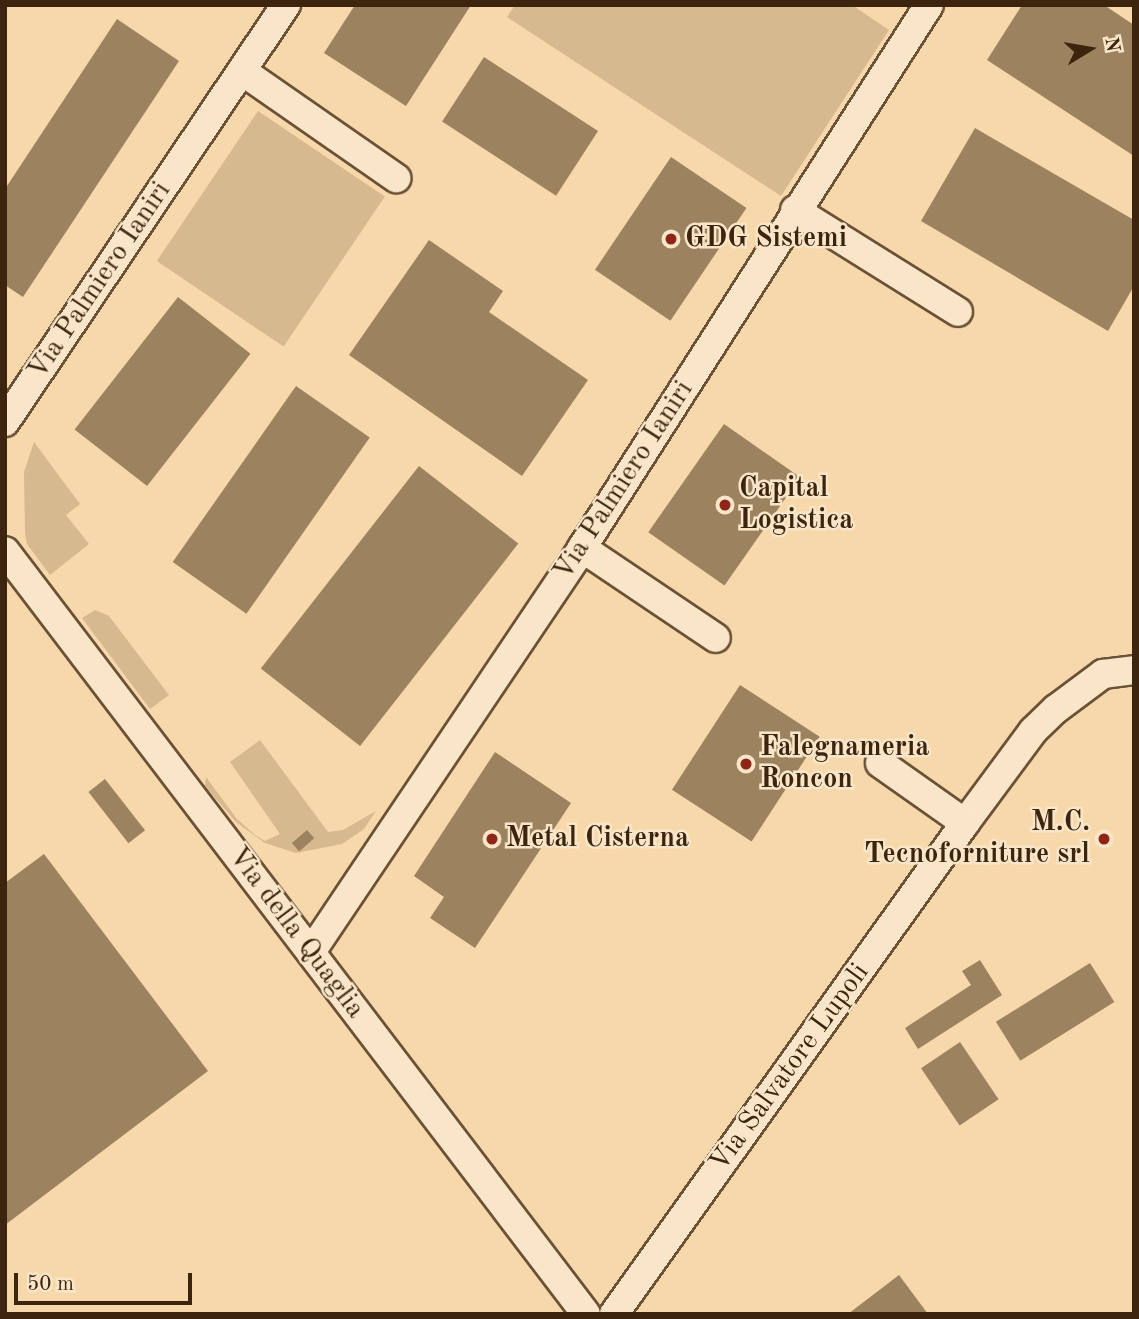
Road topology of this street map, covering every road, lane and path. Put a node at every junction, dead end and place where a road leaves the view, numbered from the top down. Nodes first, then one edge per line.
1 (286, 5) edge
2 (929, 5) edge
3 (242, 71) junction
4 (396, 178) dead end
5 (795, 210) junction
6 (958, 312) dead end
7 (5, 422) edge
8 (582, 548) junction
9 (5, 551) edge
10 (716, 638) dead end
11 (1134, 670) edge
12 (880, 763) dead end
13 (965, 823) junction
14 (311, 953) junction
15 (586, 1314) edge
16 (614, 1314) edge

1 - 3 street, Via Palmiero Ianiri
2 - 5 street, Via Palmiero Ianiri
3 - 4 street
3 - 7 street, Via Palmiero Ianiri
5 - 6 street
5 - 8 street, Via Palmiero Ianiri
8 - 10 street
8 - 14 street, Via Palmiero Ianiri
9 - 14 street, Via della Quaglia
11 - 13 street, Via Salvatore Lupoli
12 - 13 street
13 - 16 street, Via Salvatore Lupoli
14 - 15 street, Via della Quaglia

